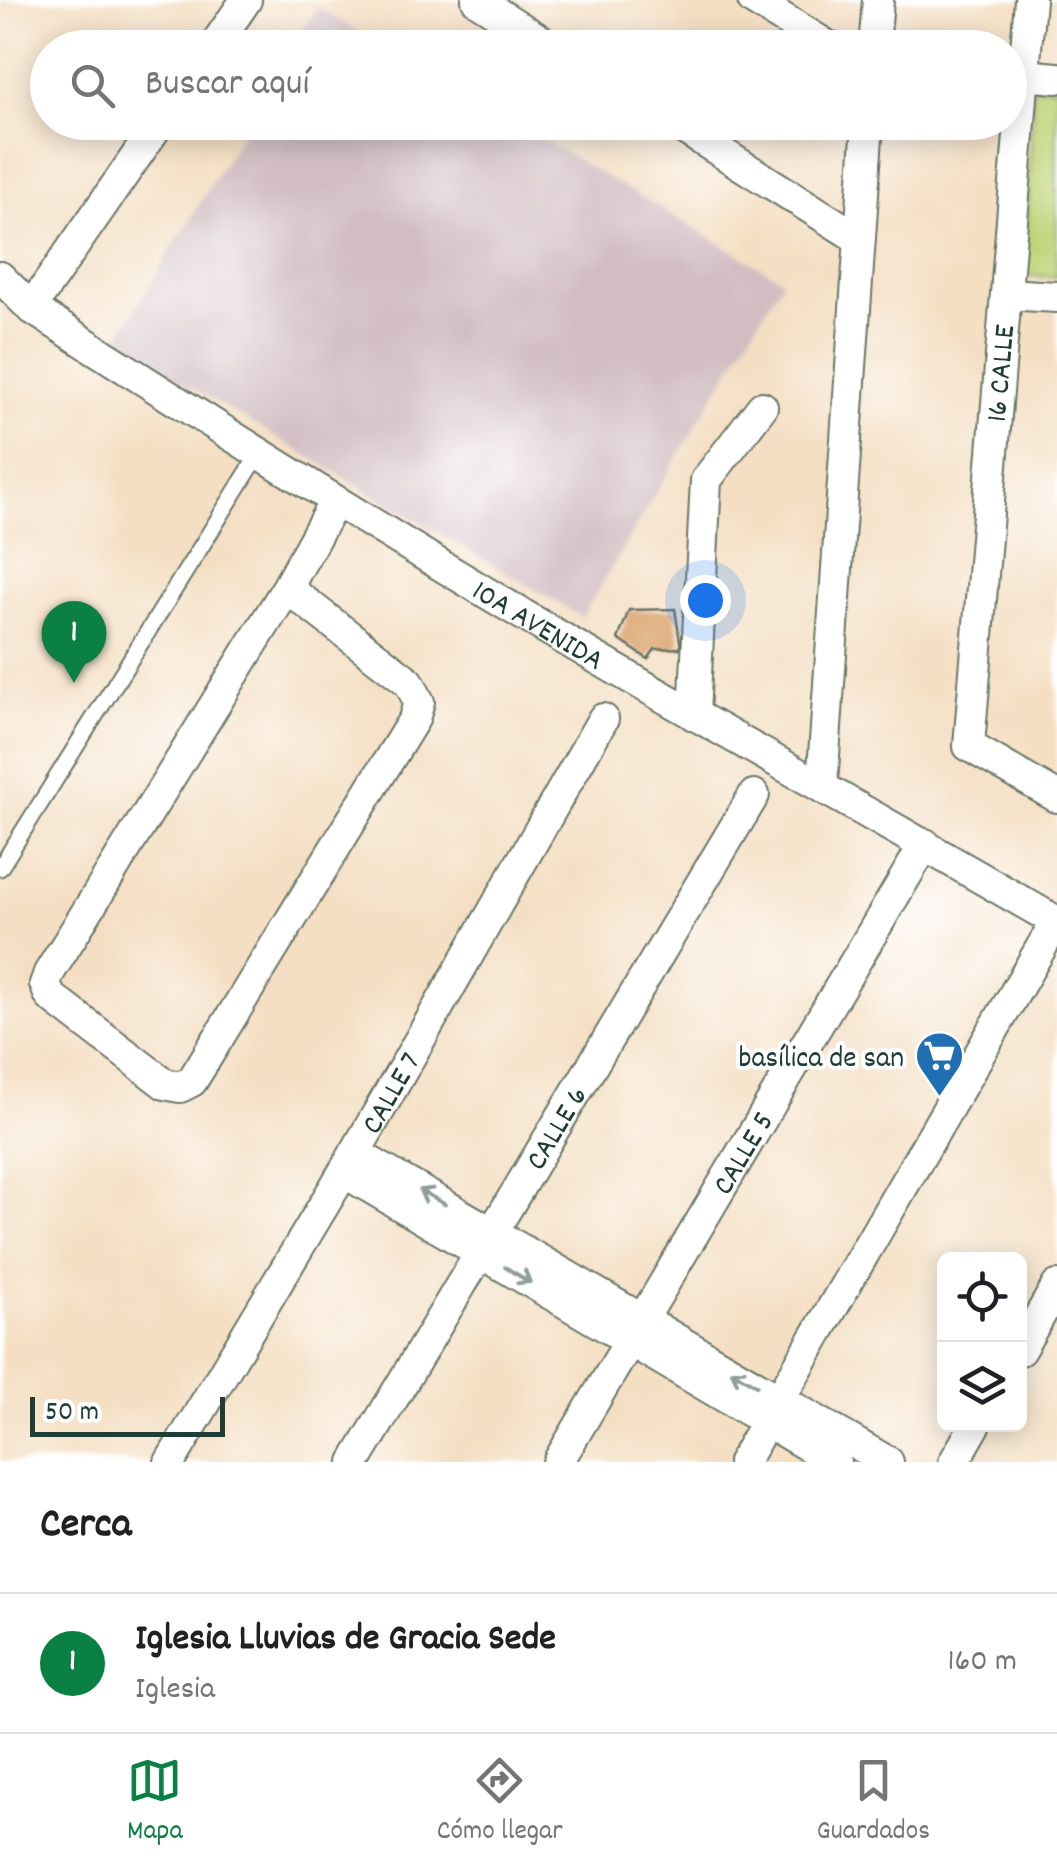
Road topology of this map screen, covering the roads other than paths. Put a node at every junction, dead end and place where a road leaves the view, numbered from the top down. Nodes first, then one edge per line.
1 (246, 0) edge
2 (477, 0) edge
3 (752, 0) edge
4 (878, 0) edge
5 (1030, 0) edge
6 (225, 30) edge
7 (524, 30) edge
8 (801, 30) edge
9 (876, 30) edge
10 (1027, 38) edge
11 (1027, 75) edge
12 (1057, 78) edge
13 (147, 140) edge
14 (702, 140) edge
15 (866, 140) edge
16 (1019, 140) edge
17 (858, 238) junction
18 (0, 277) edge
19 (1006, 294) junction
20 (1057, 298) edge
21 (30, 308) junction
22 (762, 407) dead end
23 (258, 454) junction
24 (336, 501) junction
25 (286, 588) junction
26 (694, 715) junction
27 (603, 719) dead end
28 (822, 785) junction
29 (754, 795) dead end
30 (1057, 797) edge
31 (925, 844) junction
32 (0, 868) edge
33 (1057, 922) edge
34 (1057, 958) edge
35 (350, 1163) junction
36 (486, 1242) junction
37 (1057, 1286) edge
38 (636, 1330) junction
39 (1025, 1342) edge
40 (781, 1415) junction
41 (971, 1432) edge
42 (170, 1462) edge
43 (355, 1462) edge
44 (558, 1462) edge
45 (742, 1462) edge
46 (765, 1462) edge
47 (835, 1462) edge
48 (888, 1462) edge
49 (954, 1462) edge

1 - 6 street
2 - 7 street
3 - 8 street
4 - 9 street
5 - 10 street, 16 CALLE
11 - 12 street
13 - 21 street
14 - 17 street
15 - 17 street
16 - 19 street, 16 CALLE
17 - 28 street
18 - 21 street, 10A AVENIDA
19 - 20 street
19 - 30 street, 16 CALLE
21 - 23 street, 10A AVENIDA
22 - 26 street
23 - 24 street, 10A AVENIDA
23 - 32 lane
24 - 25 street
24 - 26 street, 10A AVENIDA
25 - 25 street
26 - 28 street, 10A AVENIDA
27 - 35 street, CALLE 7
28 - 31 street, 10A AVENIDA
29 - 36 street, CALLE 6
31 - 33 street, 10A AVENIDA
31 - 38 street, CALLE 5
33 - 40 street
34 - 40 street
35 - 36 street
35 - 42 street, CALLE 7
36 - 38 street
36 - 43 street, CALLE 6
37 - 39 street
38 - 40 street
38 - 44 street, CALLE 5
40 - 45 street
40 - 46 street
40 - 47 street
40 - 48 street
41 - 49 street

